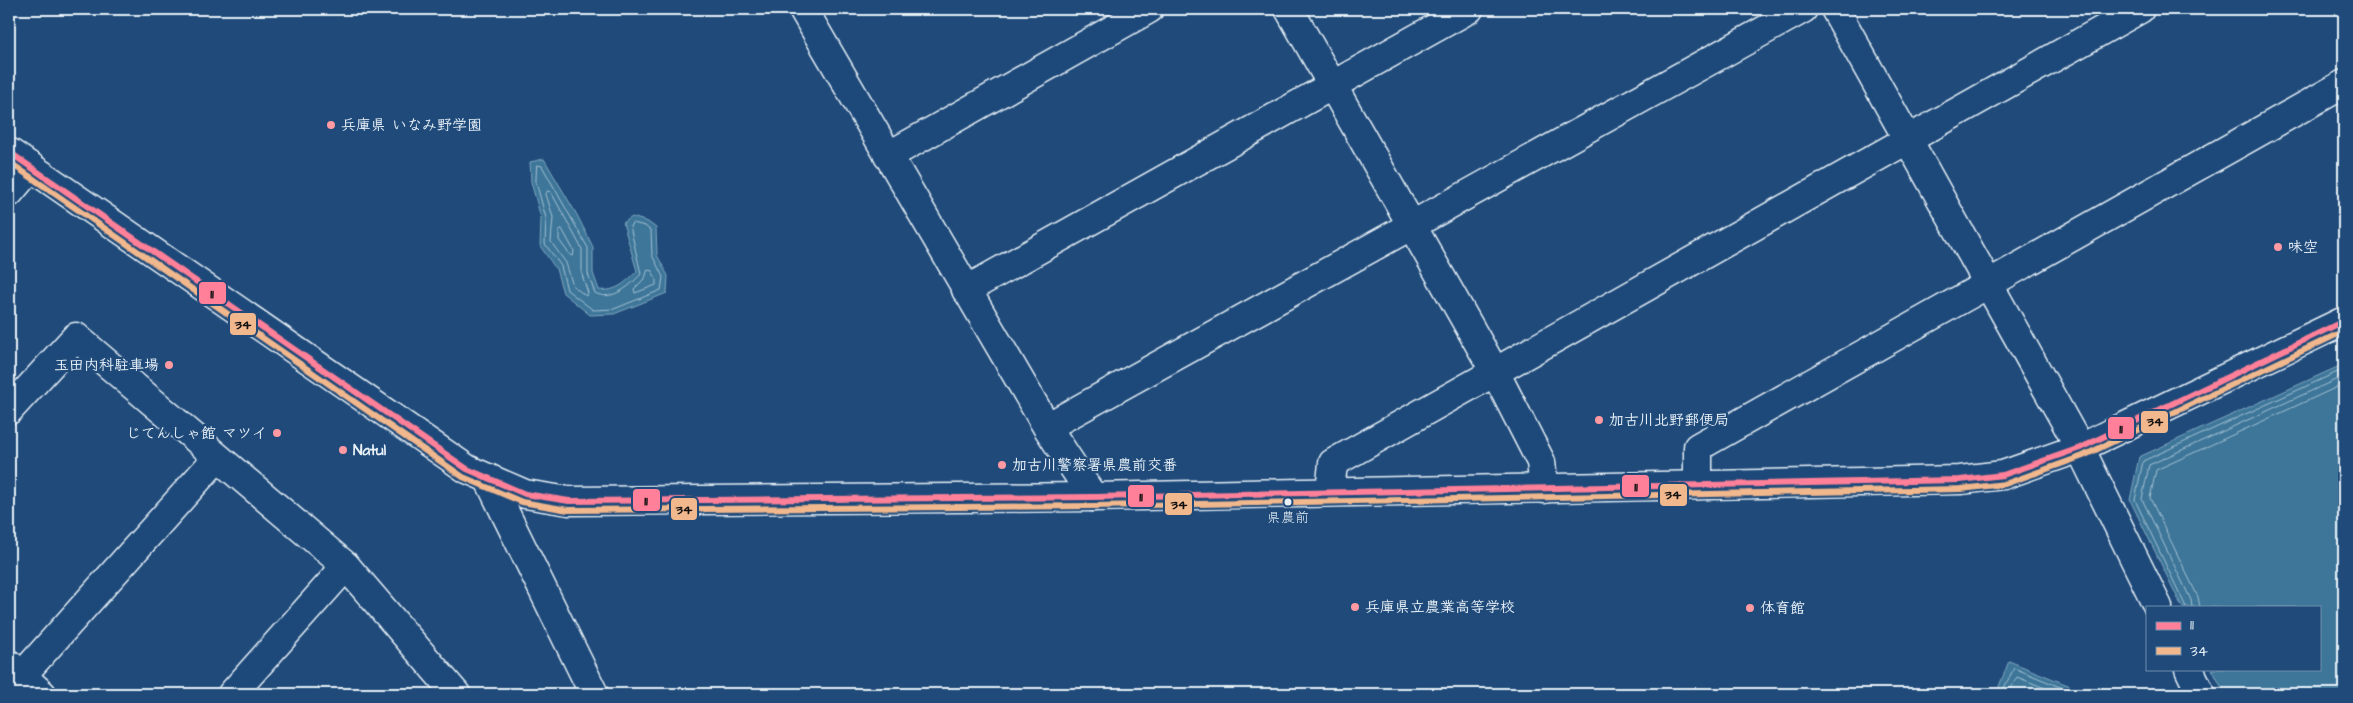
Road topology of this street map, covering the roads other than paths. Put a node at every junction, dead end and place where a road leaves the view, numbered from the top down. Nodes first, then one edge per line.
1 (1149, 9) edge
2 (1289, 9) edge
3 (1469, 9) edge
4 (1803, 9) edge
5 (1835, 9) edge
6 (2140, 9) edge
7 (814, 12) edge
8 (2344, 84) edge
9 (1333, 85) junction
10 (1907, 138) junction
11 (9, 152) edge
12 (888, 156) junction
13 (31, 167) junction
14 (9, 193) edge
15 (1412, 225) junction
16 (1988, 283) junction
17 (966, 290) junction
18 (2344, 321) edge
19 (1494, 372) junction
20 (9, 410) edge
21 (1047, 427) junction
22 (2080, 448) junction
23 (217, 458) junction
24 (488, 478) junction
25 (1698, 485) junction
26 (1544, 489) junction
27 (1330, 492) junction
28 (1093, 497) junction
29 (346, 566) junction
30 (2158, 606) edge
31 (2189, 670) edge
32 (13, 677) edge
33 (42, 694) edge
34 (232, 694) edge
35 (456, 694) edge
36 (594, 694) edge
37 (2201, 694) edge

1 - 12 street
2 - 9 street
3 - 9 street
4 - 15 street
5 - 10 street
6 - 10 street
7 - 12 street
8 - 16 street
9 - 15 street
9 - 17 street
10 - 16 street
10 - 19 street
11 - 13 street
12 - 17 street
13 - 14 street
13 - 24 street
15 - 19 street
15 - 21 street
16 - 22 street
16 - 25 street
17 - 21 street
18 - 22 street
19 - 26 street
19 - 27 street
20 - 23 street
21 - 28 street
22 - 25 street
22 - 30 street
23 - 29 street
23 - 32 street
24 - 28 street
24 - 36 street
25 - 26 street
26 - 27 street
27 - 28 street
29 - 34 street
29 - 35 street
31 - 37 street
32 - 33 street

